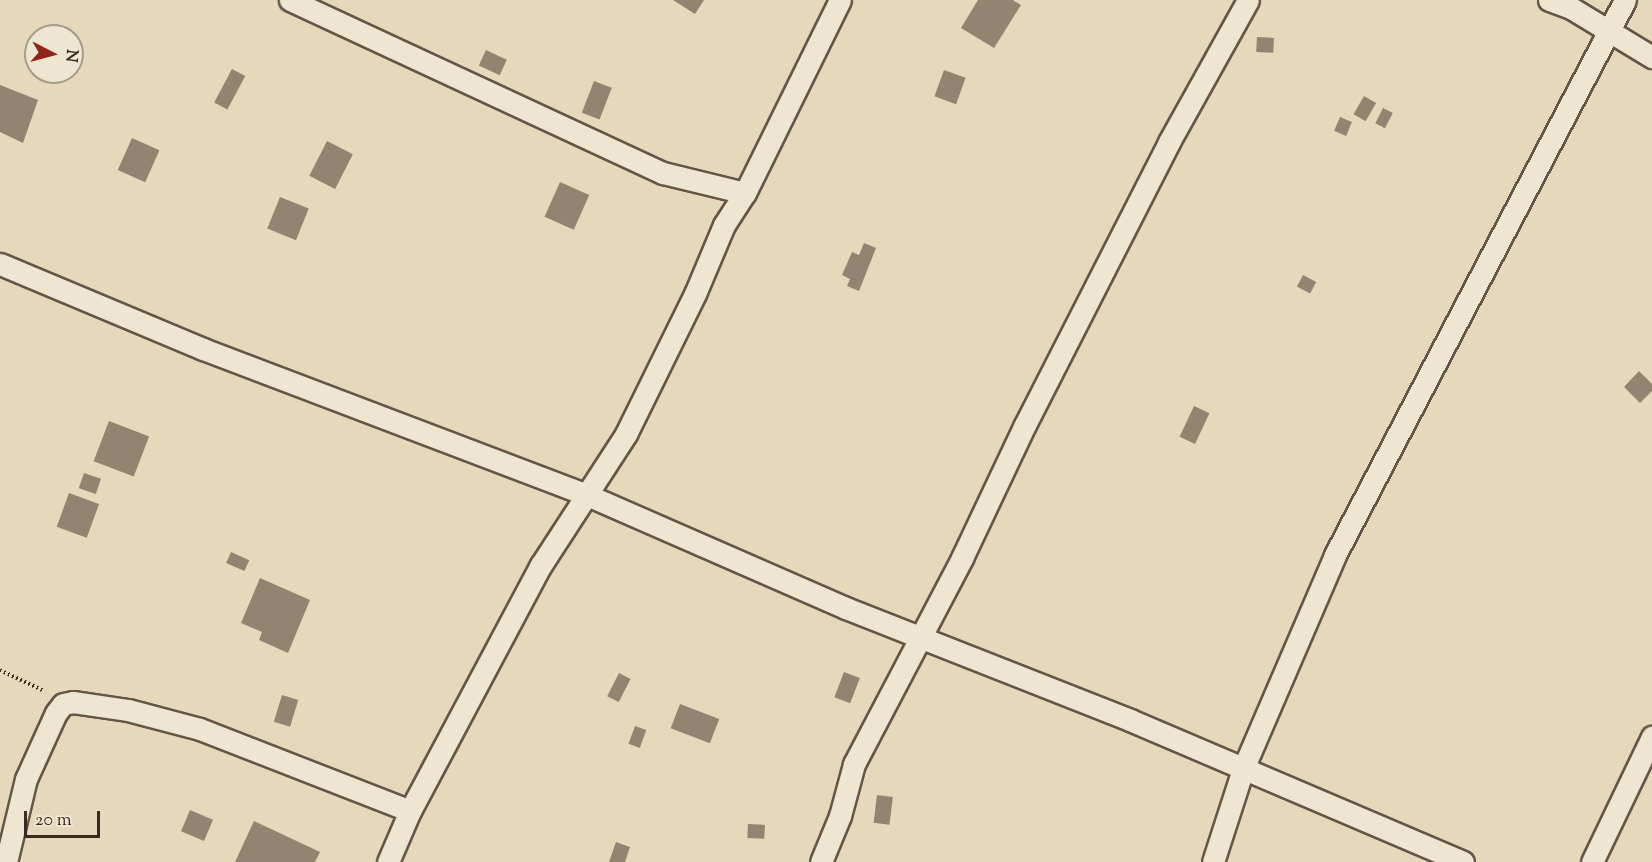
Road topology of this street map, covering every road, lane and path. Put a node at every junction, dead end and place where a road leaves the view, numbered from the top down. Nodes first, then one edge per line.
1 (291, 0) edge
2 (840, 0) edge
3 (1248, 0) edge
4 (1549, 0) edge
5 (1625, 0) edge
6 (318, 5) edge
7 (1609, 31) junction
8 (1652, 57) edge
9 (745, 193) junction
10 (0, 264) edge
11 (585, 494) junction
12 (919, 637) junction
13 (0, 670) edge
14 (73, 702) junction
15 (1652, 737) edge
16 (1243, 769) junction
17 (410, 812) junction
18 (6, 862) edge
19 (388, 862) edge
20 (821, 862) edge
21 (1213, 862) edge
22 (1463, 862) edge
23 (1592, 862) edge

1 - 6 street
2 - 9 street
3 - 12 street
4 - 7 street
5 - 7 street
6 - 9 street
7 - 8 street
7 - 16 street
9 - 11 street
10 - 11 street
11 - 12 street
11 - 17 street
12 - 16 street
12 - 20 street
13 - 14 path
14 - 17 street
14 - 18 street
15 - 23 street
16 - 21 street
16 - 22 street
17 - 19 street

